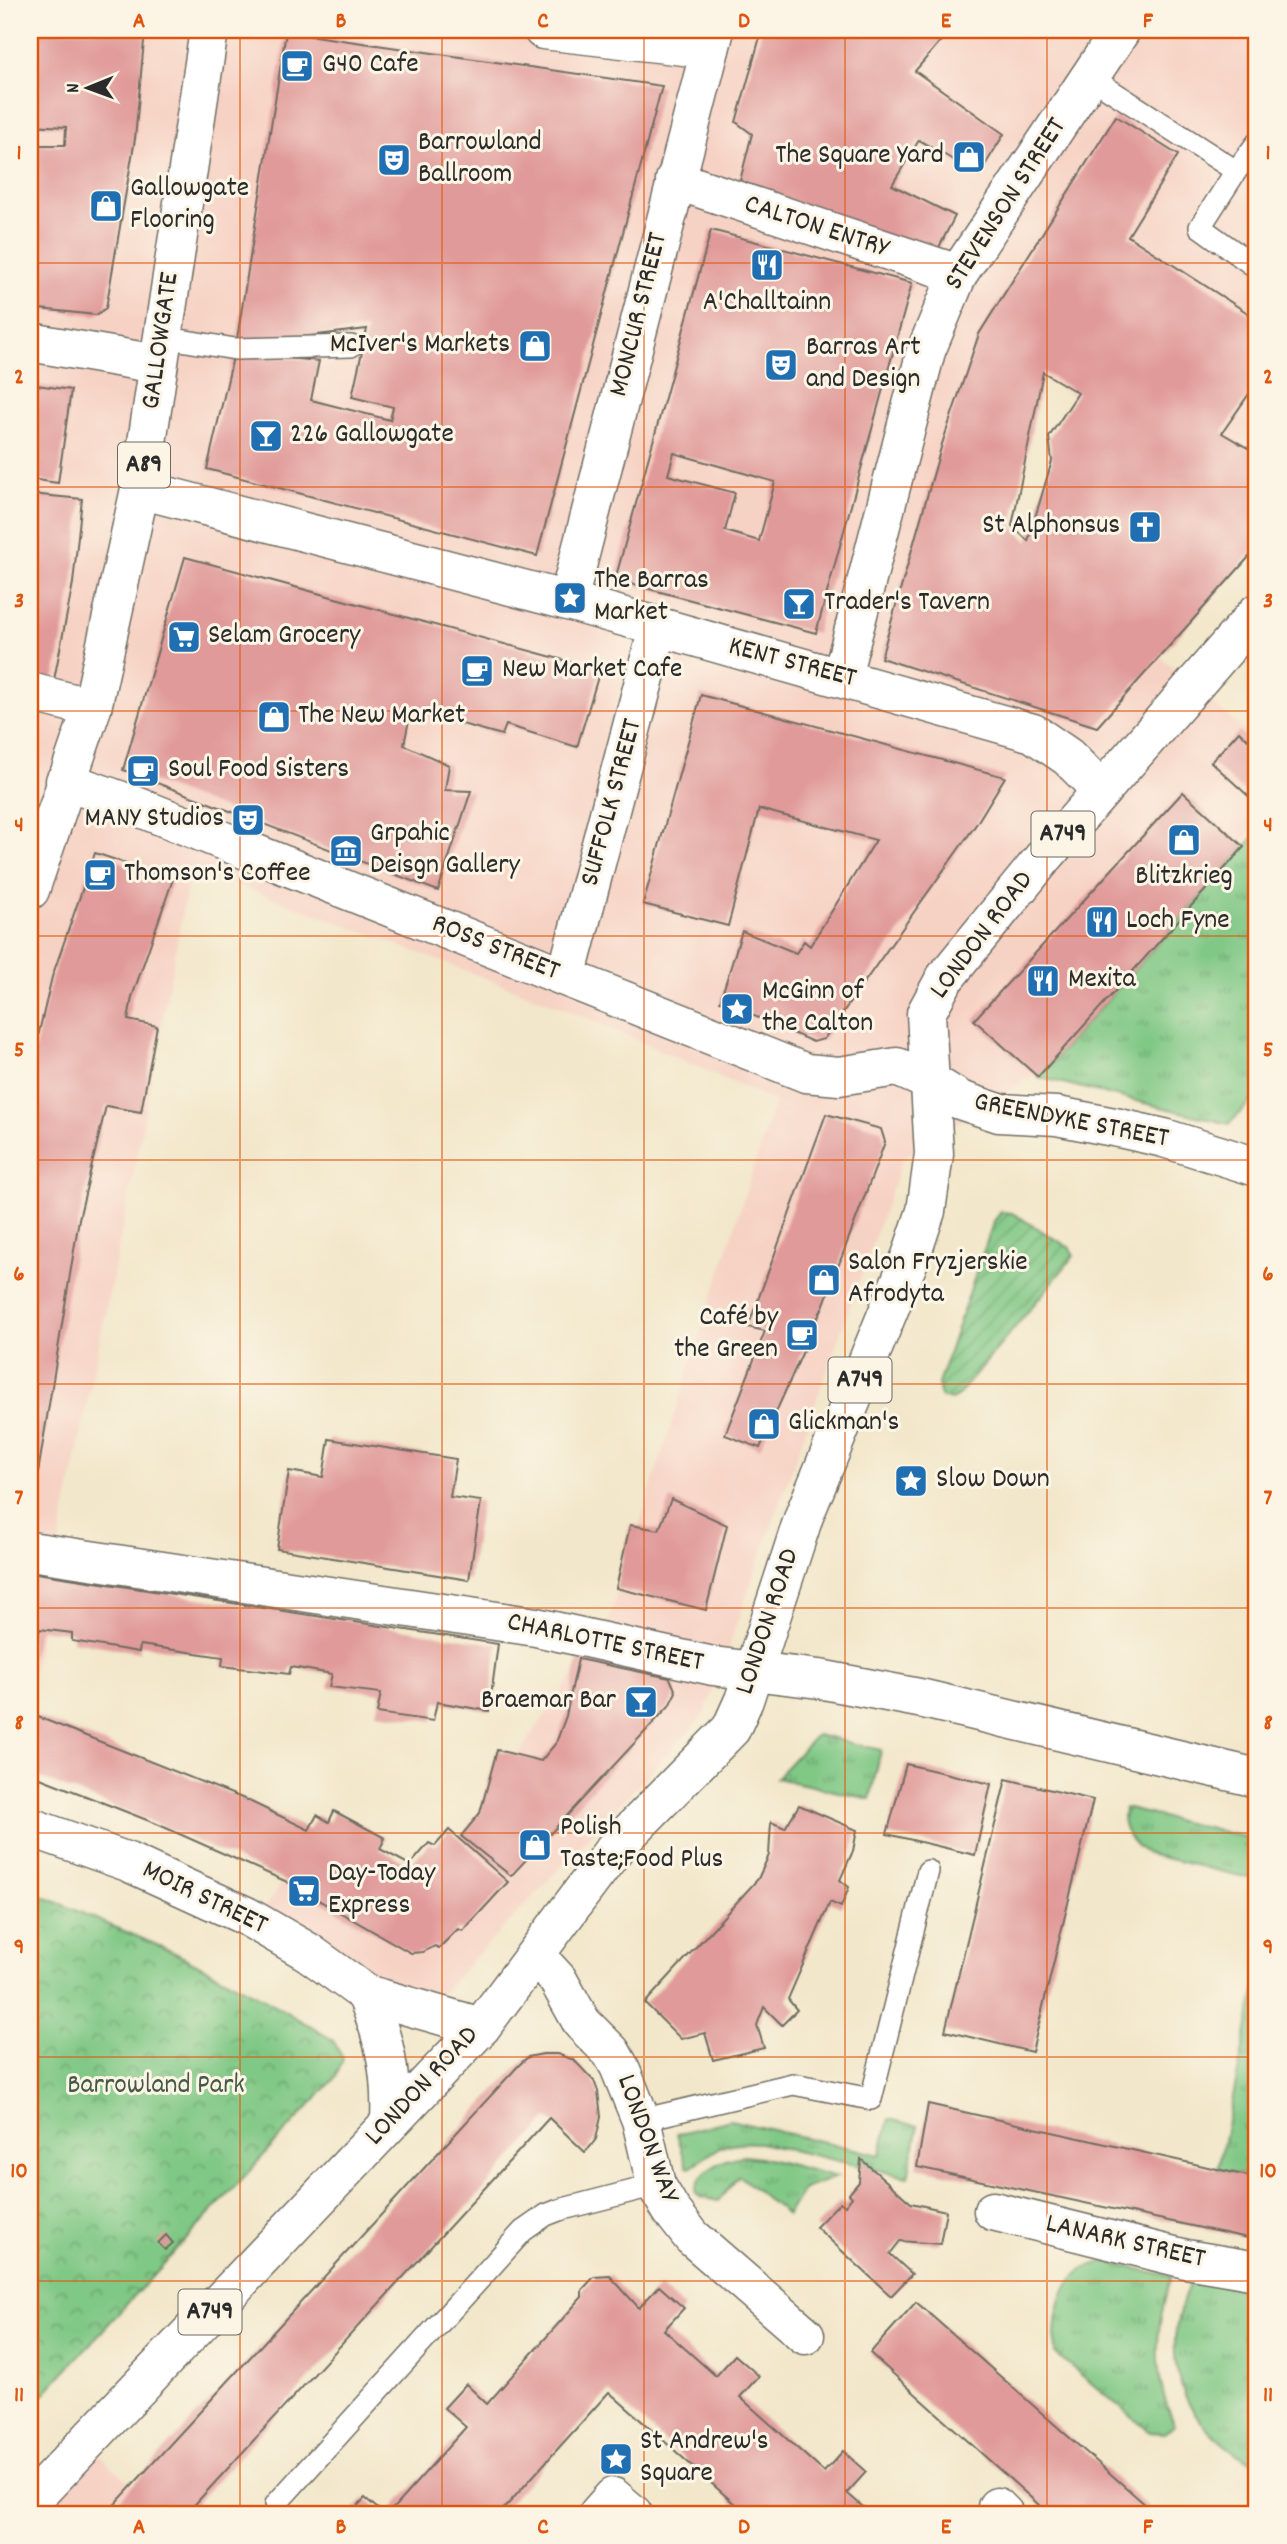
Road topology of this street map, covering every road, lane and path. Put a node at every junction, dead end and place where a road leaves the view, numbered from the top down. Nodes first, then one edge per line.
1 (209, 30) edge
2 (543, 30) edge
3 (1121, 30) edge
4 (712, 39) edge
5 (1090, 77) junction
6 (1257, 143) edge
7 (1236, 172) junction
8 (675, 180) junction
9 (1257, 268) edge
10 (958, 274) junction
11 (30, 342) edge
12 (351, 346) dead end
13 (160, 351) junction
14 (140, 489) junction
15 (568, 601) junction
16 (1257, 613) edge
17 (658, 628) junction
18 (842, 676) junction
19 (30, 692) edge
20 (92, 708) junction
21 (65, 781) junction
22 (1101, 790) junction
23 (30, 890) edge
24 (566, 977) junction
25 (929, 1081) junction
26 (1257, 1167) edge
27 (30, 1551) edge
28 (753, 1673) junction
29 (1257, 1778) edge
30 (30, 1827) edge
31 (928, 1871) dead end
32 (536, 1956) junction
33 (366, 1994) junction
34 (481, 2026) junction
35 (641, 2120) junction
36 (390, 2122) junction
37 (656, 2185) junction
38 (993, 2211) dead end
39 (1257, 2271) edge
40 (805, 2335) dead end
41 (30, 2502) edge
42 (276, 2504) dead end
43 (598, 2514) edge
44 (633, 2514) edge

1 - 13 street, GALLOWGATE / A89
2 - 4 street
3 - 5 street, STEVENSON STREET
4 - 8 street, MONCUR STREET
5 - 7 lane
5 - 10 street, STEVENSON STREET
6 - 7 lane
7 - 9 lane
8 - 10 street, CALTON ENTRY
8 - 15 street, MONCUR STREET
10 - 18 street, STEVENSON STREET
11 - 13 street
12 - 13 lane
13 - 14 street, GALLOWGATE / A89
14 - 15 street, KENT STREET
14 - 20 street, GALLOWGATE / A89
15 - 17 street, KENT STREET
16 - 22 street, LONDON ROAD / A749
17 - 18 street, KENT STREET
17 - 24 street, SUFFOLK STREET
18 - 22 street, KENT STREET
19 - 20 street
20 - 21 street, GALLOWGATE / A89
21 - 23 street, GALLOWGATE / A89
21 - 24 street, ROSS STREET
22 - 25 street, LONDON ROAD / A749
24 - 25 street, ROSS STREET
25 - 26 street, GREENDYKE STREET
25 - 28 street, LONDON ROAD / A749
27 - 28 street, CHARLOTTE STREET
28 - 29 street, CHARLOTTE STREET
28 - 32 street, LONDON ROAD / A749
30 - 33 street, MOIR STREET
31 - 35 lane
32 - 34 street, LONDON ROAD / A749
32 - 35 street, LONDON WAY
33 - 34 street, MOIR STREET
33 - 36 street
34 - 36 street, LONDON ROAD / A749
35 - 37 street, LONDON WAY
36 - 41 street, LONDON ROAD / A749
37 - 40 street, LONDON WAY
37 - 42 lane
38 - 39 street, LANARK STREET
43 - 44 street

